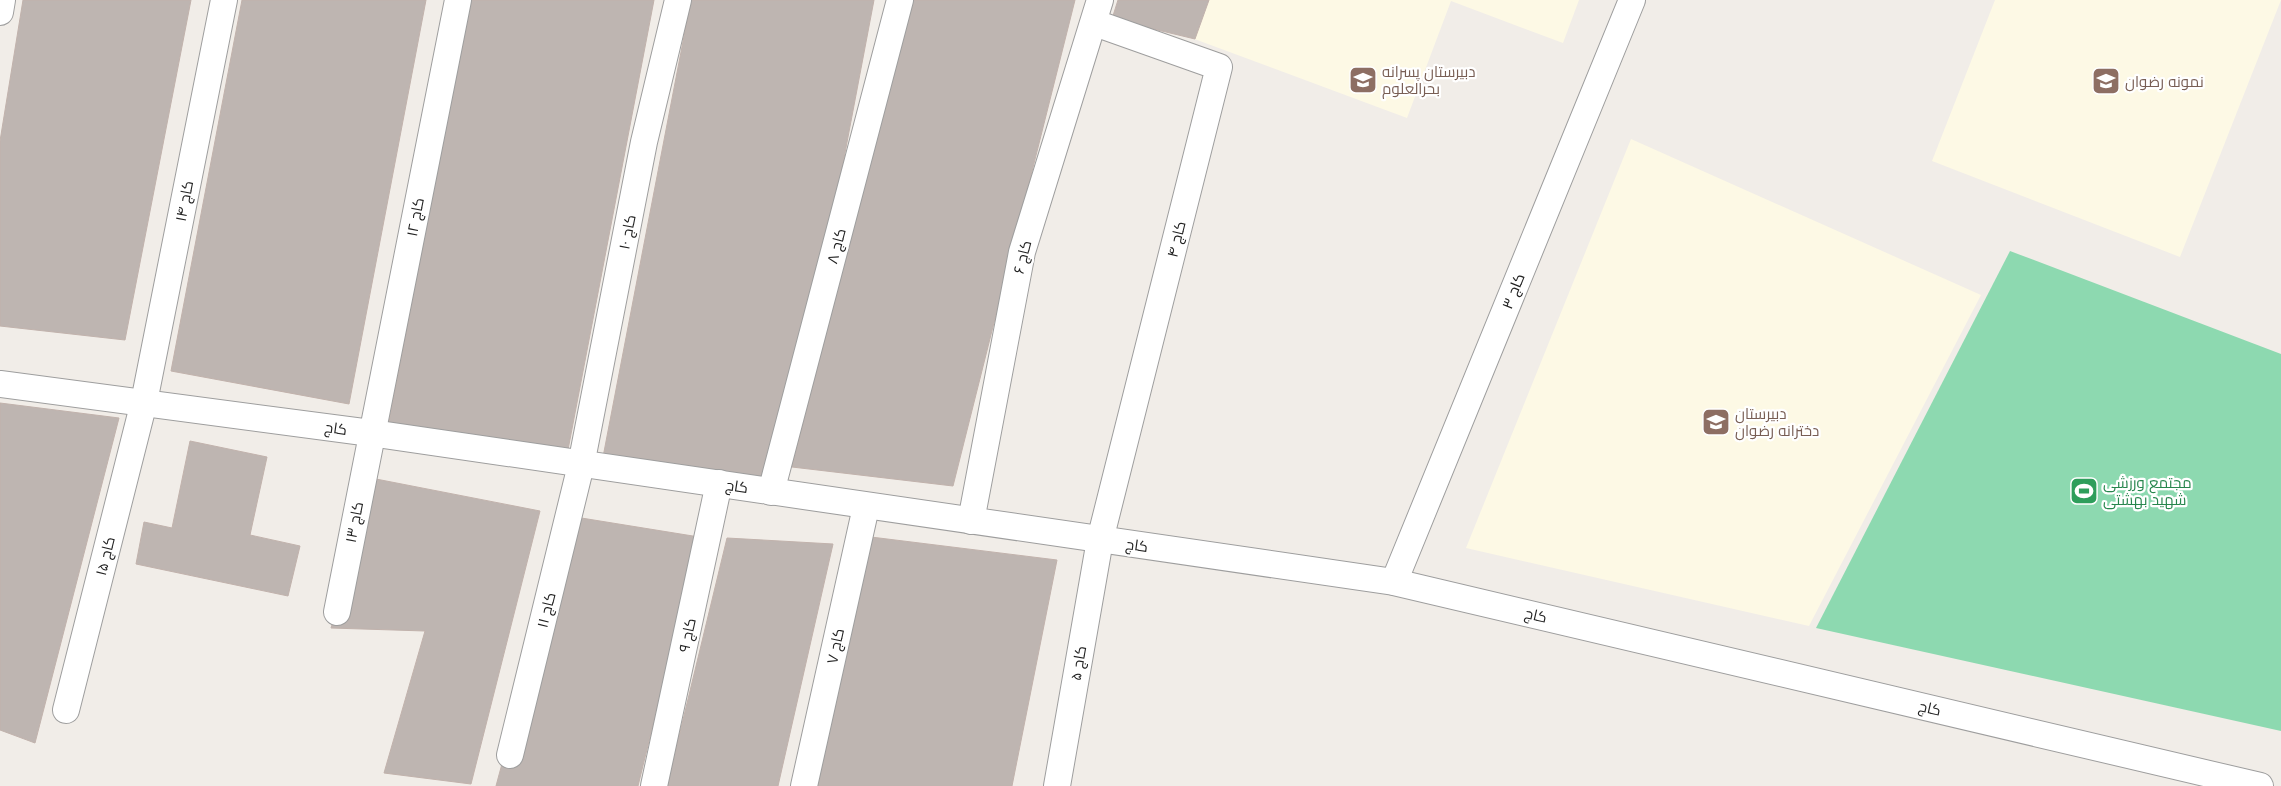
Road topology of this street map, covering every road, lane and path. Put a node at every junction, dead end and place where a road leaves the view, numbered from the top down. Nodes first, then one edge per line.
1 (2, 0) edge
2 (224, 0) edge
3 (458, 0) edge
4 (678, 0) edge
5 (900, 0) edge
6 (1632, 0) edge
7 (1098, 11) edge
8 (0, 12) edge
9 (0, 384) edge
10 (144, 402) junction
11 (371, 433) junction
12 (581, 465) junction
13 (719, 483) junction
14 (771, 492) junction
15 (866, 506) junction
16 (971, 521) junction
17 (1100, 540) junction
18 (1394, 582) junction
19 (337, 612) dead end
20 (66, 710) dead end
21 (510, 755) dead end
22 (654, 786) edge
23 (804, 786) edge
24 (1057, 786) edge
25 (2260, 786) edge

1 - 8 street
2 - 10 street, کاج ۱۴
3 - 11 street, کاج ۱۲
4 - 12 street, کاج ۱۰
5 - 14 street, کاج ۸
6 - 18 street, کاج ۳
7 - 16 street, کاج ۶
7 - 17 street, کاج ۴
9 - 10 street, کاج
10 - 11 street, کاج
10 - 20 street, کاج ۱۵
11 - 12 street, کاج
11 - 19 street, کاج ۱۳
12 - 13 street, کاج
12 - 21 street, کاج ۱۱
13 - 14 street, کاج
13 - 22 street, کاج ۹
14 - 15 street, کاج
15 - 16 street, کاج
15 - 23 street, کاج ۷
16 - 17 street, کاج
17 - 18 street, کاج
17 - 24 street, کاج ۵
18 - 25 street, کاج

